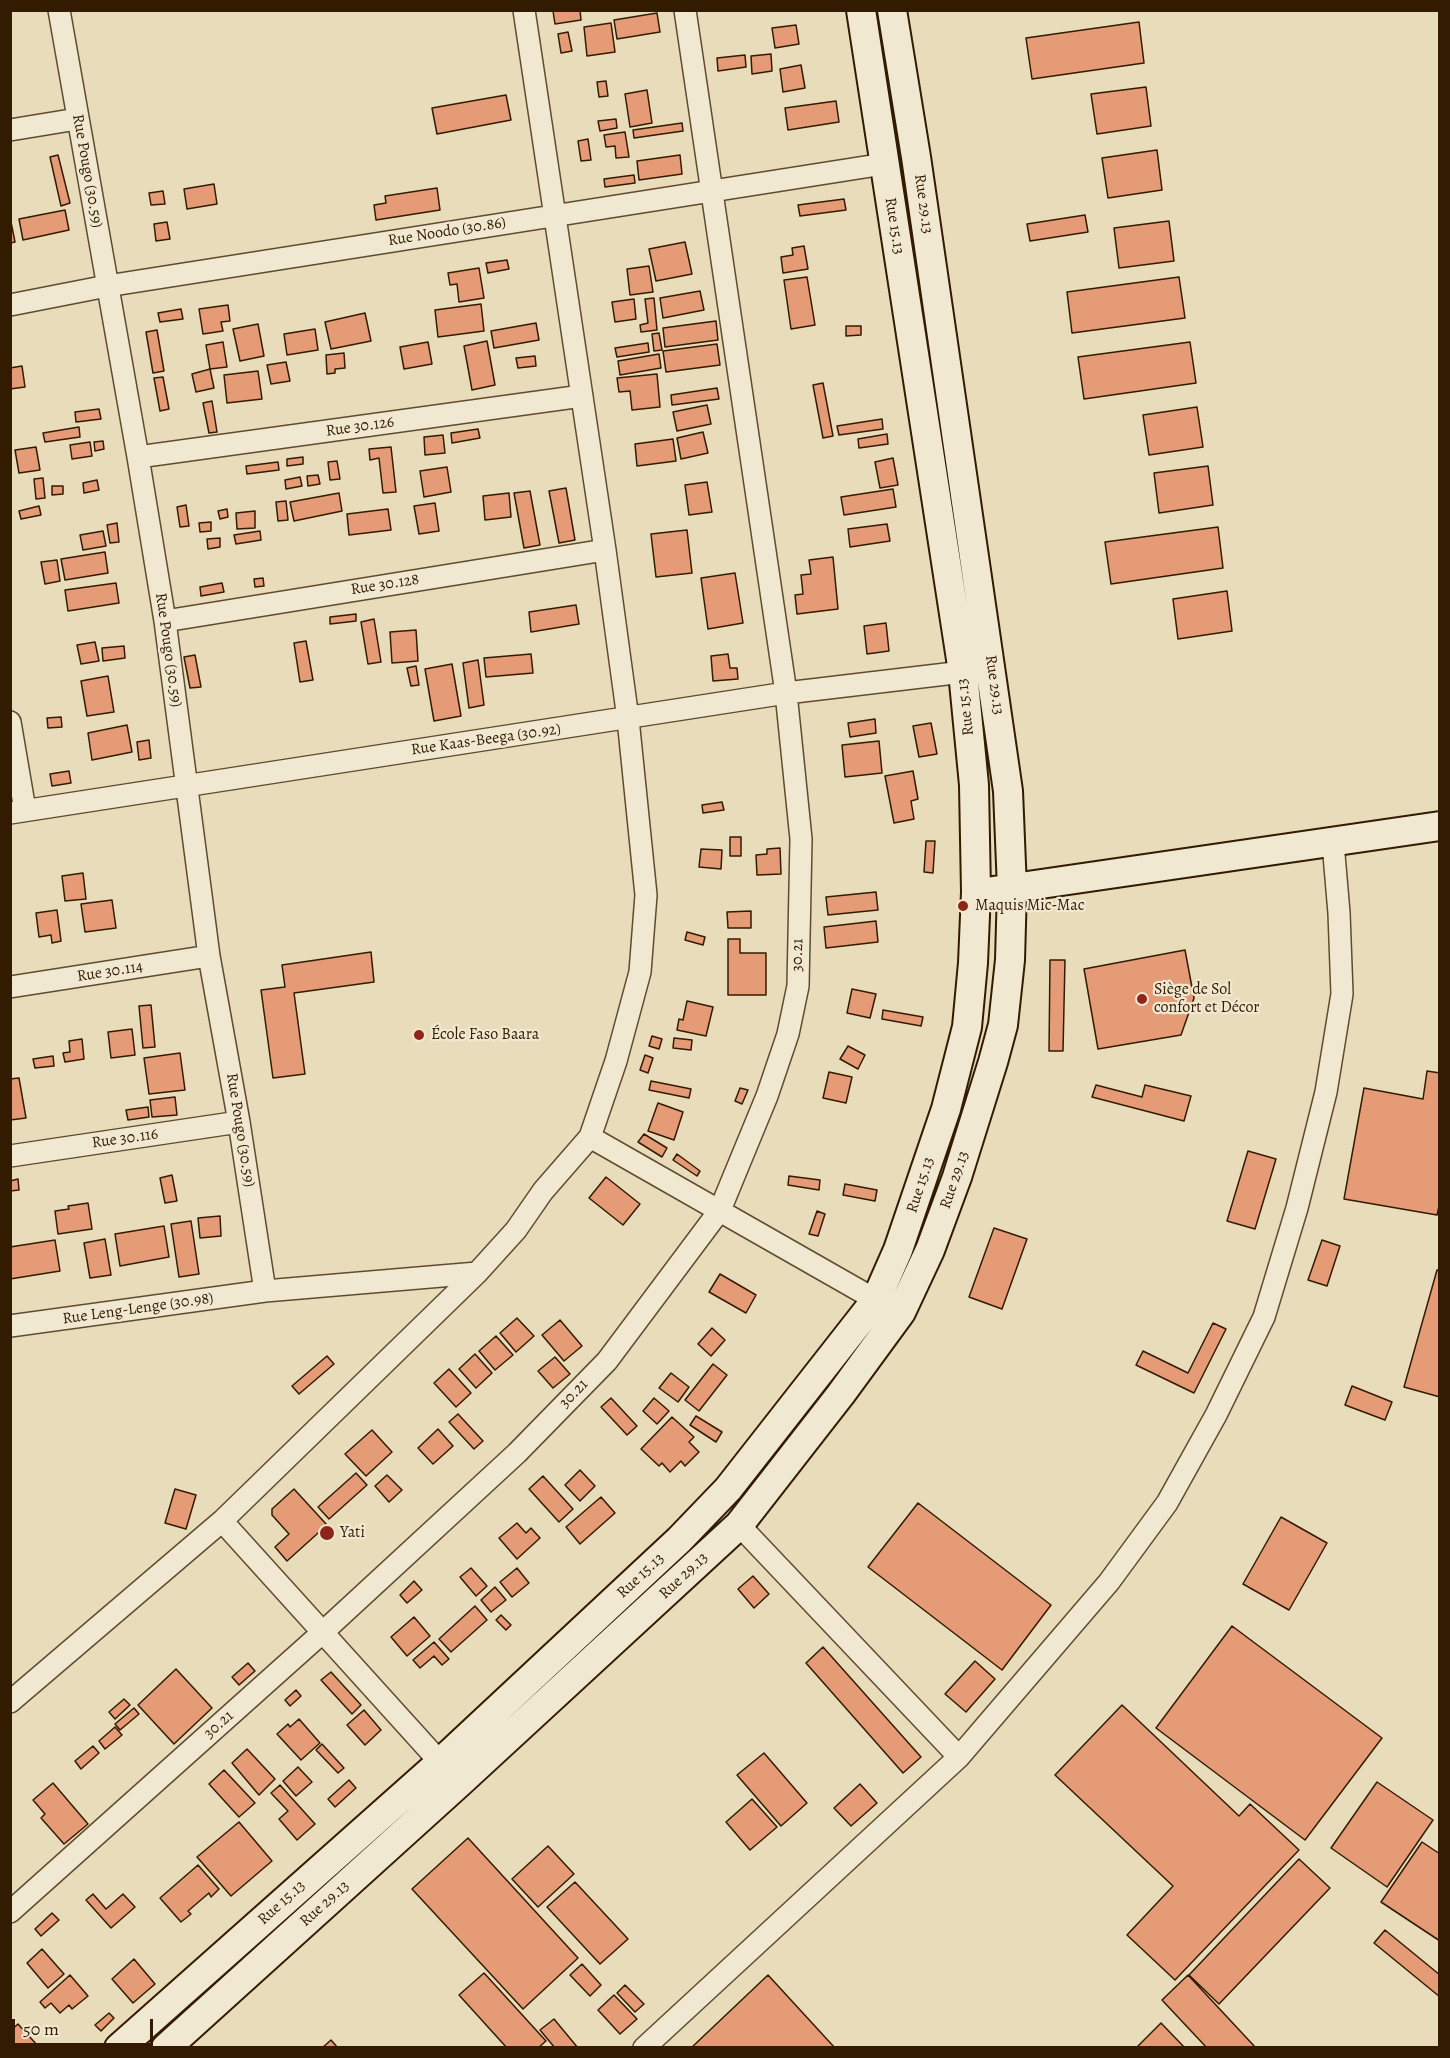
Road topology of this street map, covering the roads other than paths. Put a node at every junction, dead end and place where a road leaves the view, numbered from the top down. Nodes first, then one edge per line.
1 (58, 10) edge
2 (524, 10) edge
3 (685, 10) edge
4 (861, 10) edge
5 (892, 10) edge
6 (77, 119) junction
7 (10, 130) edge
8 (884, 164) junction
9 (711, 190) junction
10 (555, 215) junction
11 (107, 286) junction
12 (10, 304) edge
13 (582, 396) junction
14 (138, 457) junction
15 (605, 550) junction
16 (165, 621) junction
17 (963, 672) junction
18 (786, 693) junction
19 (628, 719) junction
20 (10, 722) edge
21 (187, 784) junction
22 (18, 811) edge
23 (1440, 826) edge
24 (1333, 843) junction
25 (1012, 889) junction
26 (976, 892) junction
27 (209, 956) junction
28 (10, 987) edge
29 (239, 1122) junction
30 (590, 1137) junction
31 (10, 1156) edge
32 (720, 1210) junction
33 (477, 1273) junction
34 (265, 1291) junction
35 (876, 1299) junction
36 (10, 1326) edge
37 (222, 1521) junction
38 (739, 1525) junction
39 (323, 1632) junction
40 (10, 1702) edge
41 (959, 1757) junction
42 (441, 1762) junction
43 (459, 1784) junction
44 (10, 1912) edge
45 (119, 2048) edge
46 (166, 2048) edge
47 (644, 2048) edge

1 - 6 street, Rue Pougo (30.59)
2 - 10 street
3 - 9 street, 30.21
4 - 8 main road, Rue 15.13
5 - 25 main road, Rue 29.13
6 - 7 street
6 - 11 street, Rue Pougo (30.59)
8 - 9 street, Rue Noodo (30.86)
8 - 17 main road, Rue 15.13
9 - 10 street, Rue Noodo (30.86)
9 - 18 street, 30.21
10 - 11 street, Rue Noodo (30.86)
10 - 13 street
11 - 12 street, Rue Noodo (30.86)
11 - 14 street, Rue Pougo (30.59)
13 - 14 street, Rue 30.126
13 - 15 street
14 - 16 street, Rue Pougo (30.59)
15 - 16 street, Rue 30.128
15 - 19 street
16 - 21 street, Rue Pougo (30.59)
17 - 18 street, Rue Kaas-Beega (30.92)
17 - 26 main road, Rue 15.13
18 - 19 street, Rue Kaas-Beega (30.92)
18 - 32 street, 30.21 / 30.21
19 - 21 street, Rue Kaas-Beega (30.92)
19 - 30 street
20 - 22 street
21 - 22 street, Rue Kaas-Beega (30.92)
21 - 27 street, Rue Pougo (30.59)
23 - 24 main road
24 - 25 main road
24 - 41 street
25 - 26 main road
25 - 38 main road, Rue 29.13
26 - 35 main road, Rue 15.13
27 - 28 street, Rue 30.114
27 - 29 street, Rue Pougo (30.59)
29 - 31 street, Rue 30.116
29 - 34 street, Rue Pougo (30.59)
30 - 32 street
30 - 33 street
32 - 35 street
32 - 39 street, 30.21 / 30.21
33 - 34 street, Rue Leng-Lenge (30.98)
33 - 37 street
34 - 36 street, Rue Leng-Lenge (30.98)
35 - 42 main road, Rue 15.13
37 - 39 street
37 - 40 street
38 - 41 street
38 - 43 main road, Rue 29.13
39 - 42 street
39 - 44 street, 30.21 / 30.21
41 - 47 street
42 - 43 street
42 - 45 main road, Rue 15.13
43 - 46 main road, Rue 29.13

